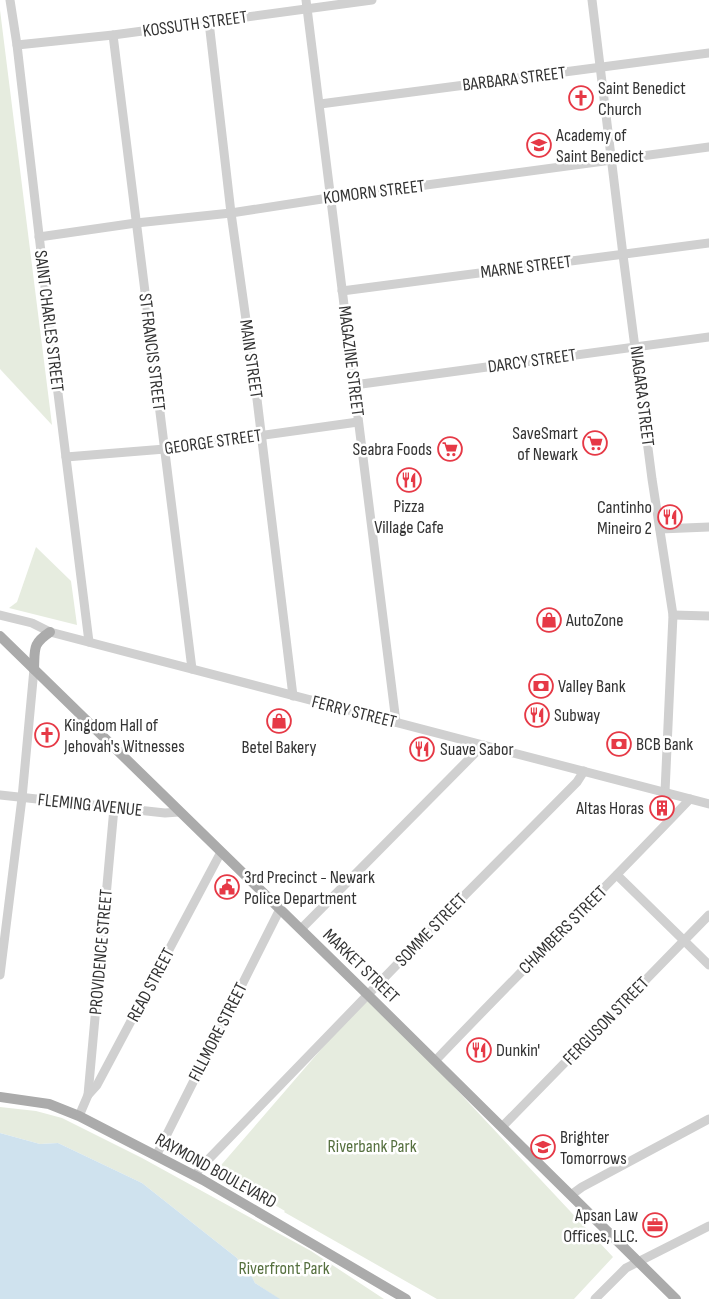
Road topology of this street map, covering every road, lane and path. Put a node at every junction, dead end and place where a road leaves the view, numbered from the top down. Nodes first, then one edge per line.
1 (10, 0) edge
2 (372, 0) edge
3 (592, 0) edge
4 (307, 4) edge
5 (209, 22) junction
6 (113, 35) junction
7 (17, 45) junction
8 (709, 53) edge
9 (601, 68) junction
10 (320, 104) junction
11 (709, 147) edge
12 (612, 161) junction
13 (330, 198) junction
14 (231, 212) junction
15 (136, 224) junction
16 (39, 237) junction
17 (709, 243) edge
18 (623, 255) junction
19 (342, 292) junction
20 (709, 337) edge
21 (635, 346) junction
22 (354, 385) junction
23 (358, 422) junction
24 (261, 435) junction
25 (165, 449) junction
26 (66, 458) junction
27 (709, 527) edge
28 (660, 529) junction
29 (0, 614) edge
30 (673, 615) junction
31 (709, 616) edge
32 (50, 632) junction
33 (0, 636) edge
34 (89, 642) junction
35 (34, 669) junction
36 (192, 669) junction
37 (293, 696) junction
38 (396, 722) junction
39 (483, 745) junction
40 (584, 771) junction
41 (666, 792) junction
42 (0, 795) edge
43 (22, 798) junction
44 (690, 799) junction
45 (709, 804) edge
46 (114, 808) junction
47 (179, 812) junction
48 (221, 852) junction
49 (617, 875) junction
50 (280, 909) junction
51 (709, 916) edge
52 (301, 929) junction
53 (684, 941) junction
54 (709, 965) edge
55 (0, 975) edge
56 (368, 995) junction
57 (435, 1061) junction
58 (88, 1095) junction
59 (0, 1097) edge
60 (79, 1116) junction
61 (709, 1119) edge
62 (502, 1127) junction
63 (156, 1156) junction
64 (195, 1176) junction
65 (571, 1195) junction
66 (709, 1226) edge
67 (638, 1262) junction
68 (379, 1284) junction
69 (396, 1299) edge
70 (406, 1299) edge
71 (595, 1299) edge
72 (676, 1299) edge

1 - 7 street, SAINT CHARLES STREET
2 - 4 street, KOSSUTH STREET
3 - 9 street, NIAGARA STREET
4 - 5 street, KOSSUTH STREET
4 - 10 street, MAGAZINE STREET
5 - 6 street, KOSSUTH STREET
5 - 14 street, MAIN STREET
6 - 7 street, KOSSUTH STREET
6 - 15 street, ST FRANCIS STREET
7 - 16 street, SAINT CHARLES STREET
8 - 9 street, BARBARA STREET
9 - 10 street, BARBARA STREET
9 - 12 street, NIAGARA STREET
10 - 13 street, MAGAZINE STREET
11 - 12 street, KOMORN STREET
12 - 13 street, KOMORN STREET
12 - 18 street, NIAGARA STREET
13 - 14 street, KOMORN STREET
13 - 19 street, MAGAZINE STREET
14 - 15 street, KOMORN STREET
14 - 24 street, MAIN STREET
15 - 16 street, KOMORN STREET
15 - 25 street, ST FRANCIS STREET
16 - 26 street, SAINT CHARLES STREET
17 - 18 street, MARNE STREET
18 - 19 street, MARNE STREET
18 - 21 street, NIAGARA STREET
19 - 22 street, MAGAZINE STREET
20 - 21 street, DARCY STREET
21 - 22 street, DARCY STREET
21 - 28 street, NIAGARA STREET
22 - 23 street, MAGAZINE STREET
23 - 24 street, GEORGE STREET
23 - 38 street, MAGAZINE STREET
24 - 25 street, GEORGE STREET
24 - 37 street, MAIN STREET
25 - 26 street, GEORGE STREET
25 - 36 street, ST FRANCIS STREET
26 - 34 street, SAINT CHARLES STREET
27 - 28 street
28 - 30 street, NIAGARA STREET
29 - 32 street, FERRY STREET
30 - 31 street
30 - 41 street, NIAGARA STREET
32 - 34 street, FERRY STREET
32 - 35 main road
33 - 35 main road, MARKET STREET
34 - 36 street, FERRY STREET
35 - 43 street
35 - 47 main road, MARKET STREET
36 - 37 street, FERRY STREET
37 - 38 street, FERRY STREET
38 - 39 street, FERRY STREET
39 - 40 street, FERRY STREET
39 - 52 street
40 - 41 street, FERRY STREET
40 - 56 street, SOMME STREET
41 - 44 street, FERRY STREET
42 - 43 street, FLEMING AVENUE
43 - 46 street, FLEMING AVENUE
43 - 55 street
44 - 45 street, FERRY STREET
44 - 49 street, CHAMBERS STREET
46 - 47 street, FLEMING AVENUE
46 - 58 street, PROVIDENCE STREET
47 - 48 main road, MARKET STREET
48 - 50 main road, MARKET STREET
48 - 58 street, READ STREET
49 - 53 street
49 - 57 street, CHAMBERS STREET
50 - 52 main road, MARKET STREET
50 - 63 street, FILLMORE STREET
51 - 53 street, FERGUSON STREET
52 - 56 main road, MARKET STREET
53 - 54 street
53 - 62 street, FERGUSON STREET
56 - 57 main road, MARKET STREET
56 - 64 street, SOMME STREET
57 - 62 main road, MARKET STREET
58 - 60 street, READ STREET
59 - 60 main road, RAYMOND BOULEVARD
60 - 63 main road, RAYMOND BOULEVARD
61 - 65 street
62 - 65 main road, MARKET STREET
63 - 64 main road, RAYMOND BOULEVARD
64 - 68 main road, RAYMOND BOULEVARD
65 - 67 main road, MARKET STREET
66 - 67 street
67 - 71 street
67 - 72 main road, MARKET STREET
68 - 69 main road
68 - 70 main road, RAYMOND BOULEVARD

